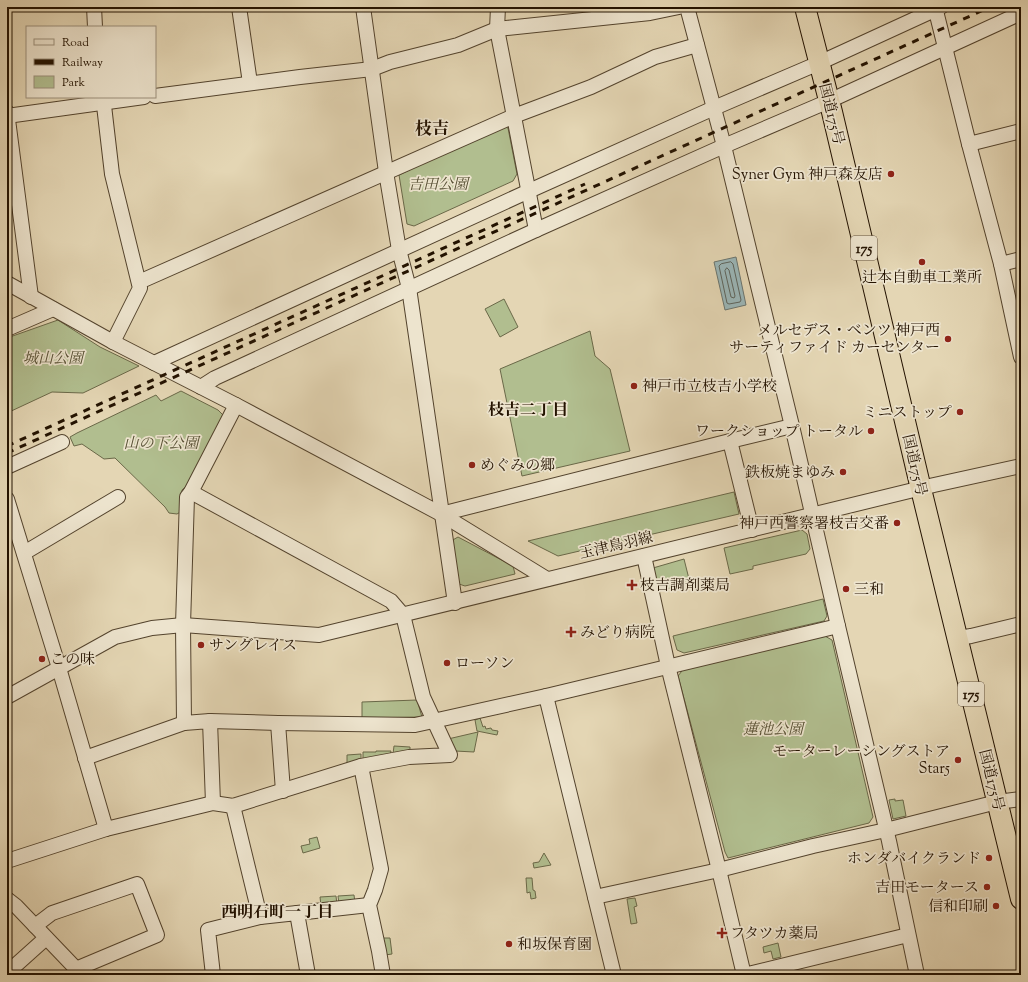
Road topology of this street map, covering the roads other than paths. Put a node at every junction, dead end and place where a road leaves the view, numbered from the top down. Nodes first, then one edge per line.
1 (94, 7) edge
2 (239, 7) edge
3 (363, 7) edge
4 (498, 7) edge
5 (679, 7) edge
6 (687, 7) edge
7 (805, 7) edge
8 (820, 7) edge
9 (938, 8) edge
10 (1021, 13) edge
11 (95, 26) edge
12 (497, 29) junction
13 (697, 44) junction
14 (945, 48) junction
15 (826, 60) junction
16 (372, 69) junction
17 (250, 83) junction
18 (156, 96) edge
19 (131, 98) edge
20 (835, 98) junction
21 (104, 100) edge
22 (714, 108) junction
23 (7, 114) edge
24 (514, 116) junction
25 (1021, 131) edge
26 (969, 144) junction
27 (724, 146) junction
28 (386, 172) junction
29 (528, 191) junction
30 (536, 230) junction
31 (399, 250) junction
32 (1021, 259) edge
33 (1001, 264) junction
34 (139, 282) junction
35 (7, 283) edge
36 (409, 288) junction
37 (31, 296) junction
38 (53, 309) junction
39 (7, 329) edge
40 (114, 342) junction
41 (1021, 357) edge
42 (154, 363) junction
43 (201, 387) junction
44 (236, 405) junction
45 (792, 426) junction
46 (730, 440) junction
47 (62, 442) dead end
48 (1021, 466) edge
49 (7, 467) edge
50 (928, 487) junction
51 (191, 492) junction
52 (118, 497) dead end
53 (7, 499) edge
54 (441, 514) junction
55 (812, 516) junction
56 (752, 530) junction
57 (24, 554) junction
58 (644, 556) junction
59 (547, 579) junction
60 (455, 602) junction
61 (403, 615) junction
62 (183, 624) junction
63 (1021, 624) edge
64 (838, 626) junction
65 (964, 637) junction
66 (668, 666) junction
67 (59, 668) junction
68 (8, 692) edge
69 (546, 696) junction
70 (210, 721) junction
71 (434, 722) junction
72 (184, 723) junction
73 (278, 723) junction
74 (85, 758) junction
75 (361, 766) junction
76 (283, 791) junction
77 (1010, 801) edge
78 (213, 803) junction
79 (234, 806) junction
80 (106, 829) junction
81 (886, 830) junction
82 (1021, 841) edge
83 (7, 861) edge
84 (719, 870) junction
85 (595, 897) junction
86 (7, 899) edge
87 (1021, 899) edge
88 (369, 905) junction
89 (298, 913) junction
90 (260, 917) junction
91 (35, 926) junction
92 (908, 935) junction
93 (46, 938) junction
94 (79, 972) edge
95 (7, 973) edge
96 (213, 975) edge
97 (308, 975) edge
98 (383, 975) edge
99 (614, 975) edge
100 (744, 975) edge
101 (917, 975) edge

1 - 11 street
2 - 17 street
3 - 16 street
4 - 12 street
5 - 12 street
6 - 13 street
7 - 15 highway, 国道175号 / 175
8 - 15 highway, 国道175号 / 175
9 - 14 street
9 - 15 street
10 - 14 street
12 - 16 street
12 - 24 street
13 - 22 street
13 - 24 street
14 - 20 street
14 - 26 street
15 - 20 highway, 国道175号 / 175
15 - 22 street
16 - 17 street
16 - 28 street
17 - 18 street
19 - 21 street
20 - 27 street
20 - 50 highway, 国道175号 / 175
21 - 23 street
21 - 34 street
22 - 27 street
22 - 29 street
23 - 37 street
24 - 28 street
24 - 29 street
25 - 26 street
26 - 33 street
27 - 30 street
27 - 45 street
28 - 31 street
28 - 34 street
29 - 30 street
29 - 31 street
30 - 36 street
31 - 36 street
31 - 42 street
32 - 33 street
33 - 41 street
34 - 40 street
35 - 37 street
36 - 43 street
36 - 54 street
37 - 38 street
38 - 39 street
38 - 40 street
40 - 42 street
42 - 43 street
43 - 44 street
44 - 51 street
44 - 54 street
45 - 46 street
45 - 55 street
46 - 54 street
46 - 56 street
47 - 49 street
48 - 50 street, 玉津鳥羽線
50 - 55 street, 玉津鳥羽線
50 - 65 highway, 国道175号 / 175
51 - 61 street
51 - 62 street
52 - 57 street
53 - 57 street
54 - 59 street
54 - 60 street
55 - 56 street, 玉津鳥羽線
55 - 64 street
56 - 58 street, 玉津鳥羽線
57 - 67 street
58 - 59 street, 玉津鳥羽線
58 - 66 street
59 - 60 street, 玉津鳥羽線
60 - 61 street, 玉津鳥羽線
61 - 62 street, 玉津鳥羽線
61 - 71 street
62 - 67 street, 玉津鳥羽線
62 - 72 street
63 - 65 street
64 - 66 street
64 - 81 street
65 - 77 highway, 国道175号 / 175
66 - 69 street
66 - 84 street
67 - 68 street, 玉津鳥羽線
67 - 74 street
69 - 71 street
69 - 85 street
70 - 72 street
70 - 73 street
70 - 78 street
71 - 73 street
71 - 75 street
72 - 74 street
73 - 76 street
74 - 80 street
75 - 76 street
75 - 88 street
76 - 79 street
77 - 81 street
77 - 82 highway, 国道175号 / 175
77 - 87 highway, 国道175号 / 175
78 - 79 street
78 - 80 street
79 - 90 street
80 - 83 street
81 - 84 street
81 - 92 street
84 - 85 street
84 - 100 street
85 - 99 street
86 - 91 street
88 - 89 street
88 - 98 street
89 - 90 street
89 - 97 street
90 - 96 street
91 - 93 street
91 - 94 street
92 - 100 street
92 - 101 street
93 - 94 street
93 - 95 street

